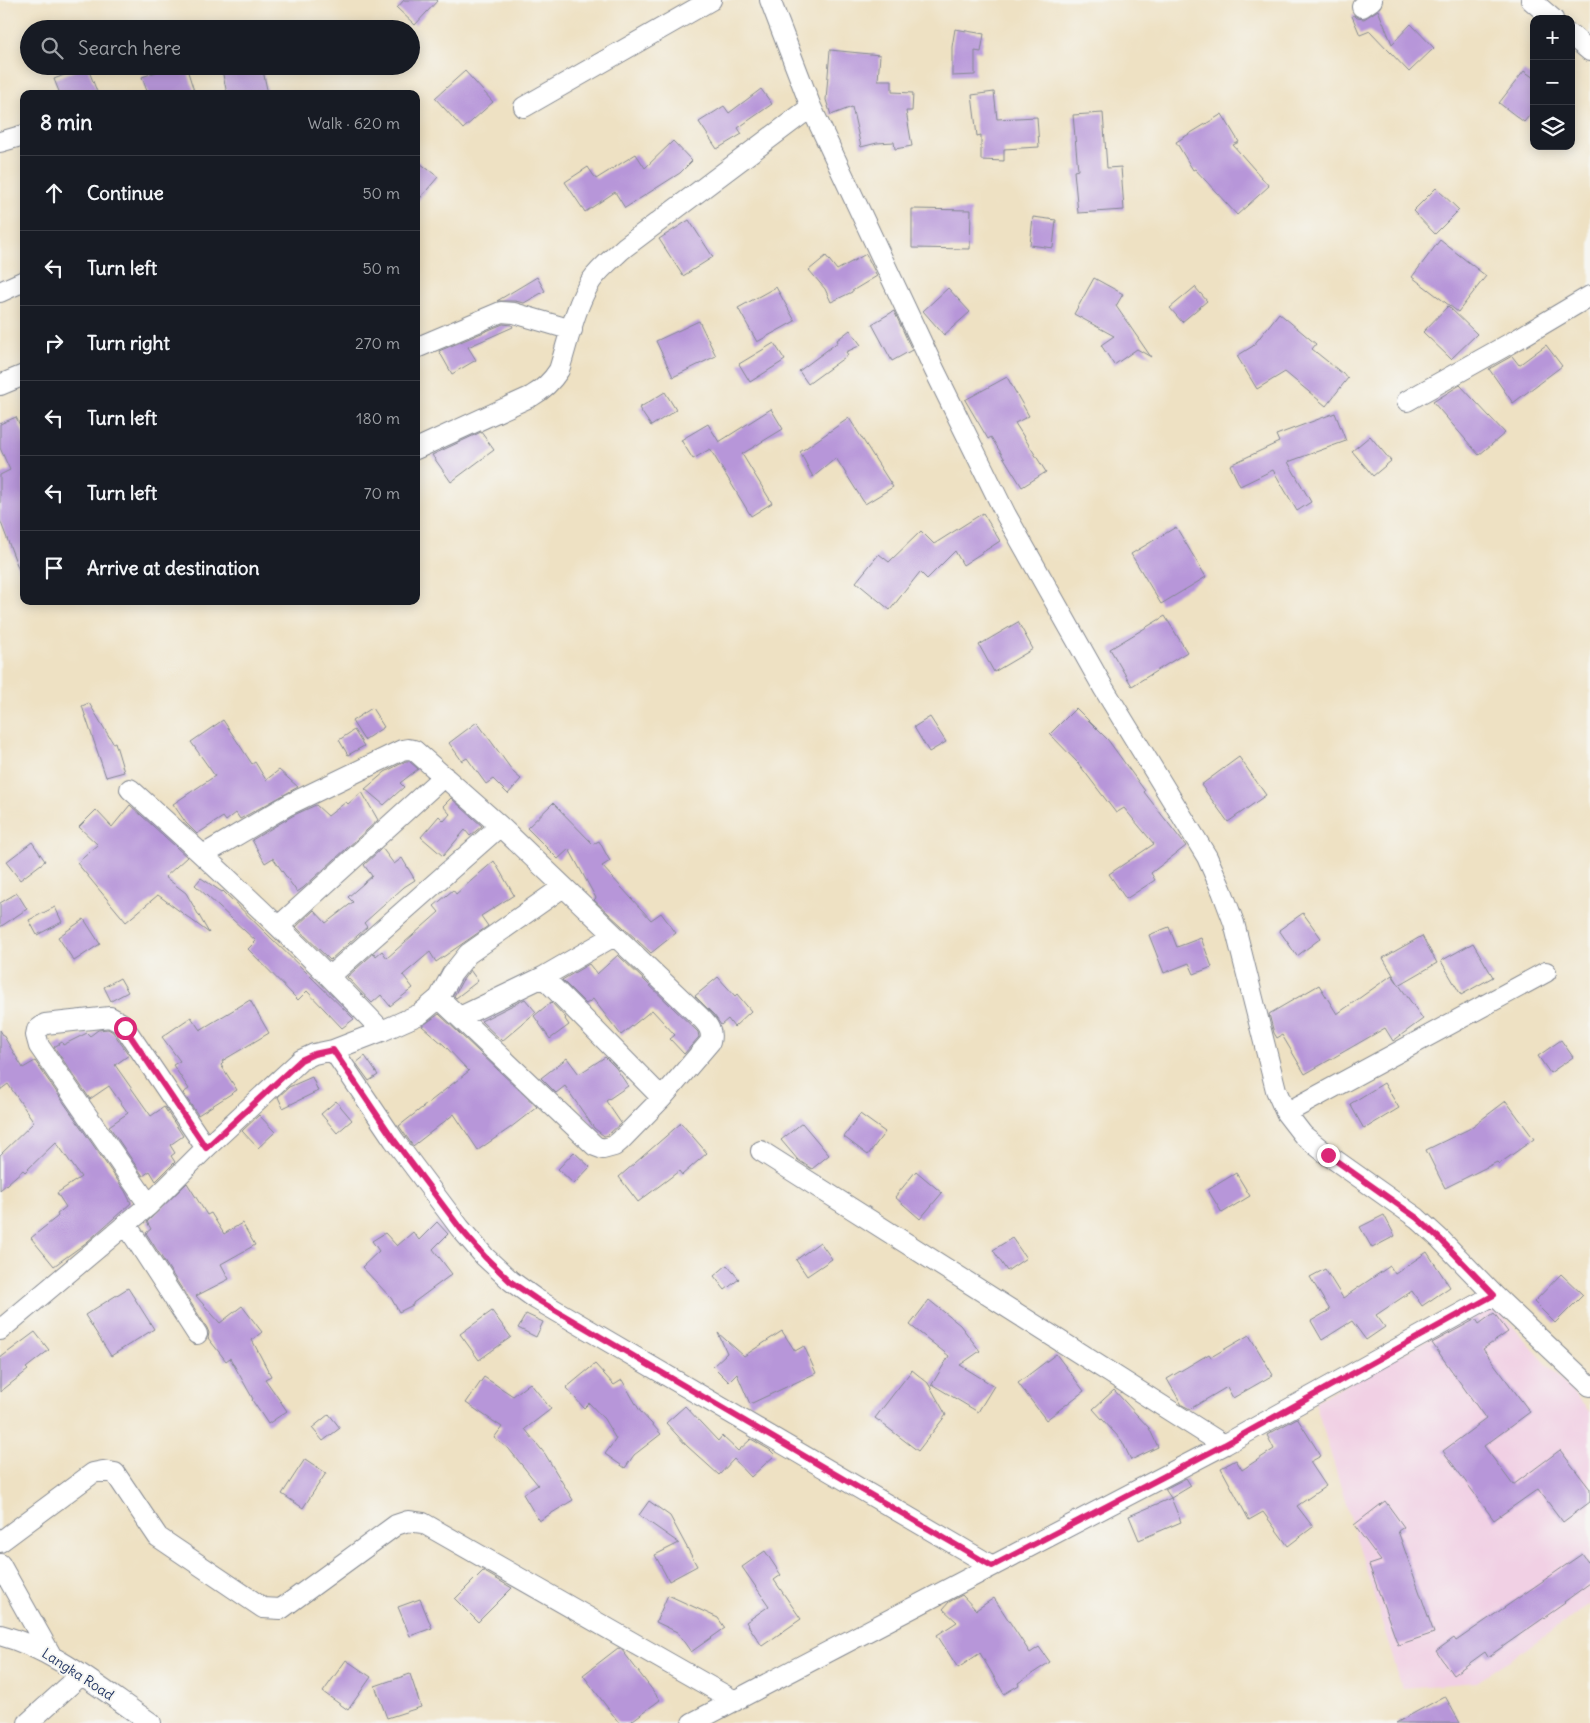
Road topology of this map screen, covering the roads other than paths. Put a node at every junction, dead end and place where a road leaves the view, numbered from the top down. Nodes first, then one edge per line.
1 (711, 0) edge
2 (770, 0) edge
3 (1531, 0) edge
4 (1548, 15) edge
5 (1575, 38) edge
6 (1590, 51) edge
7 (524, 107) dead end
8 (811, 107) junction
9 (20, 136) edge
10 (0, 142) edge
11 (20, 283) edge
12 (0, 292) edge
13 (1590, 296) edge
14 (572, 330) junction
15 (420, 346) edge
16 (20, 377) edge
17 (0, 385) edge
18 (1407, 401) dead end
19 (420, 448) edge
20 (444, 776) junction
21 (130, 790) dead end
22 (500, 826) junction
23 (203, 854) junction
24 (563, 886) junction
25 (279, 926) junction
26 (614, 936) junction
27 (1546, 972) dead end
28 (330, 976) junction
29 (543, 978) junction
30 (438, 998) junction
31 (460, 1017) junction
32 (382, 1031) junction
33 (333, 1050) junction
34 (662, 1098) junction
35 (1286, 1113) junction
36 (206, 1148) junction
37 (761, 1151) dead end
38 (149, 1204) junction
39 (126, 1224) junction
40 (1494, 1295) junction
41 (0, 1330) edge
42 (196, 1334) dead end
43 (1590, 1386) edge
44 (1224, 1445) junction
45 (0, 1542) edge
46 (0, 1564) edge
47 (992, 1566) junction
48 (0, 1635) edge
49 (51, 1655) junction
50 (81, 1675) junction
51 (735, 1701) junction
52 (28, 1723) edge
53 (151, 1723) edge
54 (692, 1723) edge

1 - 7 street
2 - 8 street
3 - 4 street
5 - 6 street
8 - 14 street
8 - 35 street
9 - 10 street
11 - 12 street
13 - 18 street
14 - 15 street
14 - 19 street
16 - 17 street
20 - 22 street
20 - 23 street
20 - 25 street
21 - 23 street
22 - 24 street
22 - 28 street
23 - 25 street
24 - 26 street
24 - 30 street
25 - 28 street
26 - 29 street
26 - 34 street
27 - 35 street
28 - 32 street
29 - 31 street
29 - 34 street
30 - 31 street
30 - 32 street
31 - 34 street
32 - 33 street
33 - 36 street
33 - 47 street
35 - 40 street
36 - 38 street
36 - 38 street
37 - 44 street
38 - 39 street
39 - 41 street
39 - 42 street
40 - 43 street
40 - 44 street
44 - 47 street
45 - 51 street
46 - 49 street
47 - 51 street
48 - 49 street, Langka Road
49 - 50 street, Langka Road
50 - 52 street
50 - 53 street, Langka Road
51 - 54 street

